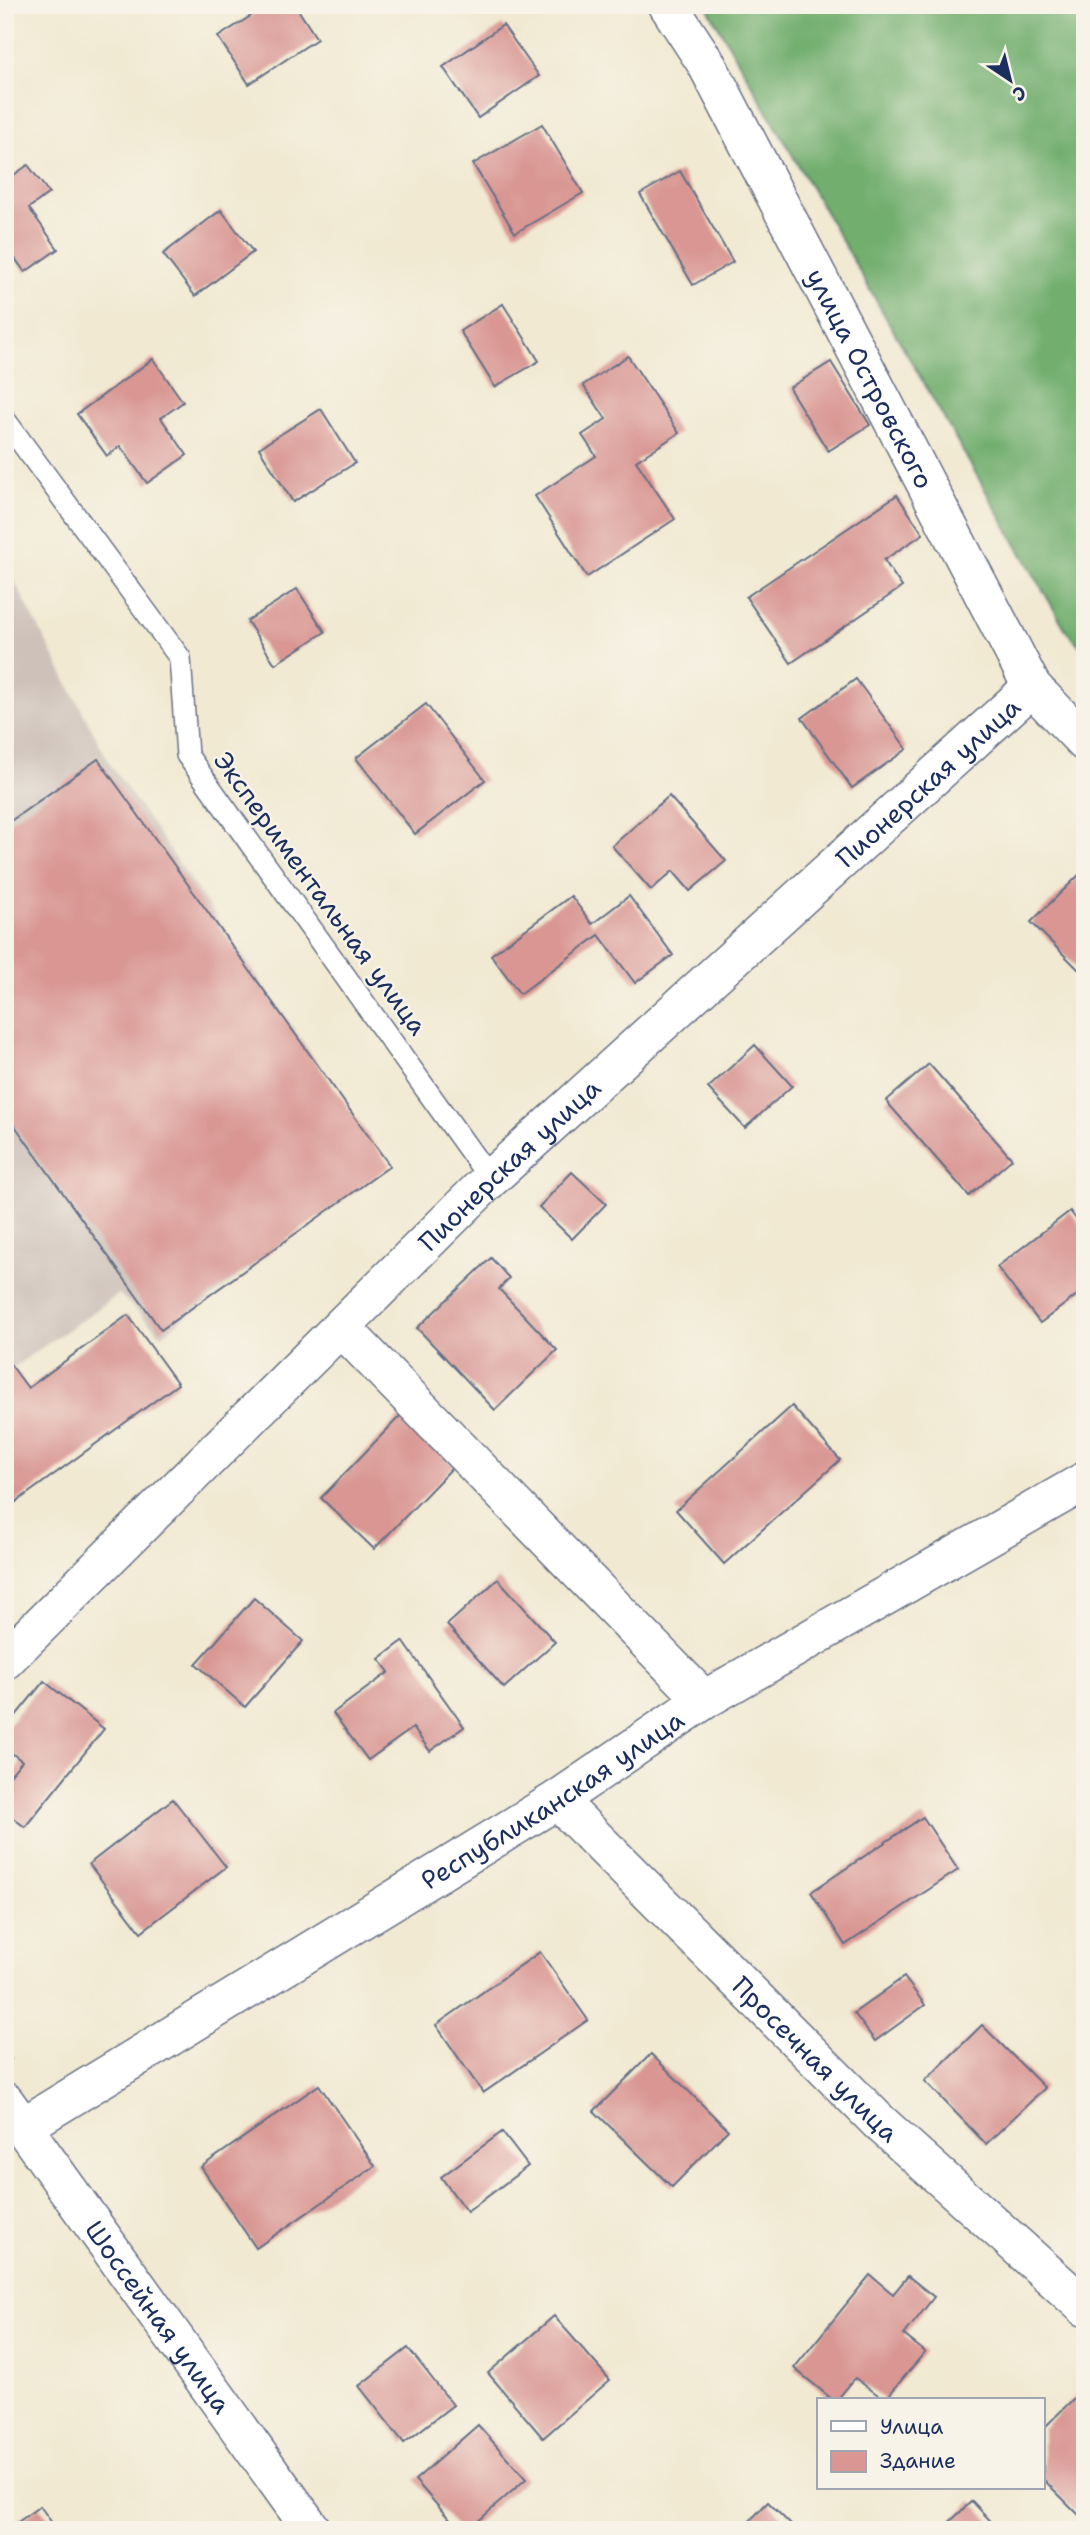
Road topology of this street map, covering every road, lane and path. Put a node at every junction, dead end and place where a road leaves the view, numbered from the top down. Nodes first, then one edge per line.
1 (668, 5) edge
2 (5, 420) edge
3 (1031, 687) junction
4 (1085, 742) edge
5 (490, 1179) junction
6 (342, 1328) junction
7 (1085, 1481) edge
8 (5, 1660) edge
9 (704, 1700) junction
10 (556, 1800) junction
11 (15, 2114) edge
12 (1085, 2307) edge
13 (312, 2530) edge

1 - 3 street, улица Островского
2 - 5 lane, Экспериментальная улица
3 - 4 street, улица Островского
3 - 5 street, Пионерская улица
5 - 6 street, Пионерская улица
6 - 8 street, Пионерская улица
6 - 9 street
7 - 9 street, Республиканская улица
9 - 10 street, Республиканская улица
10 - 11 street, Республиканская улица
10 - 12 street, Просечная улица
11 - 13 street, Шоссейная улица

